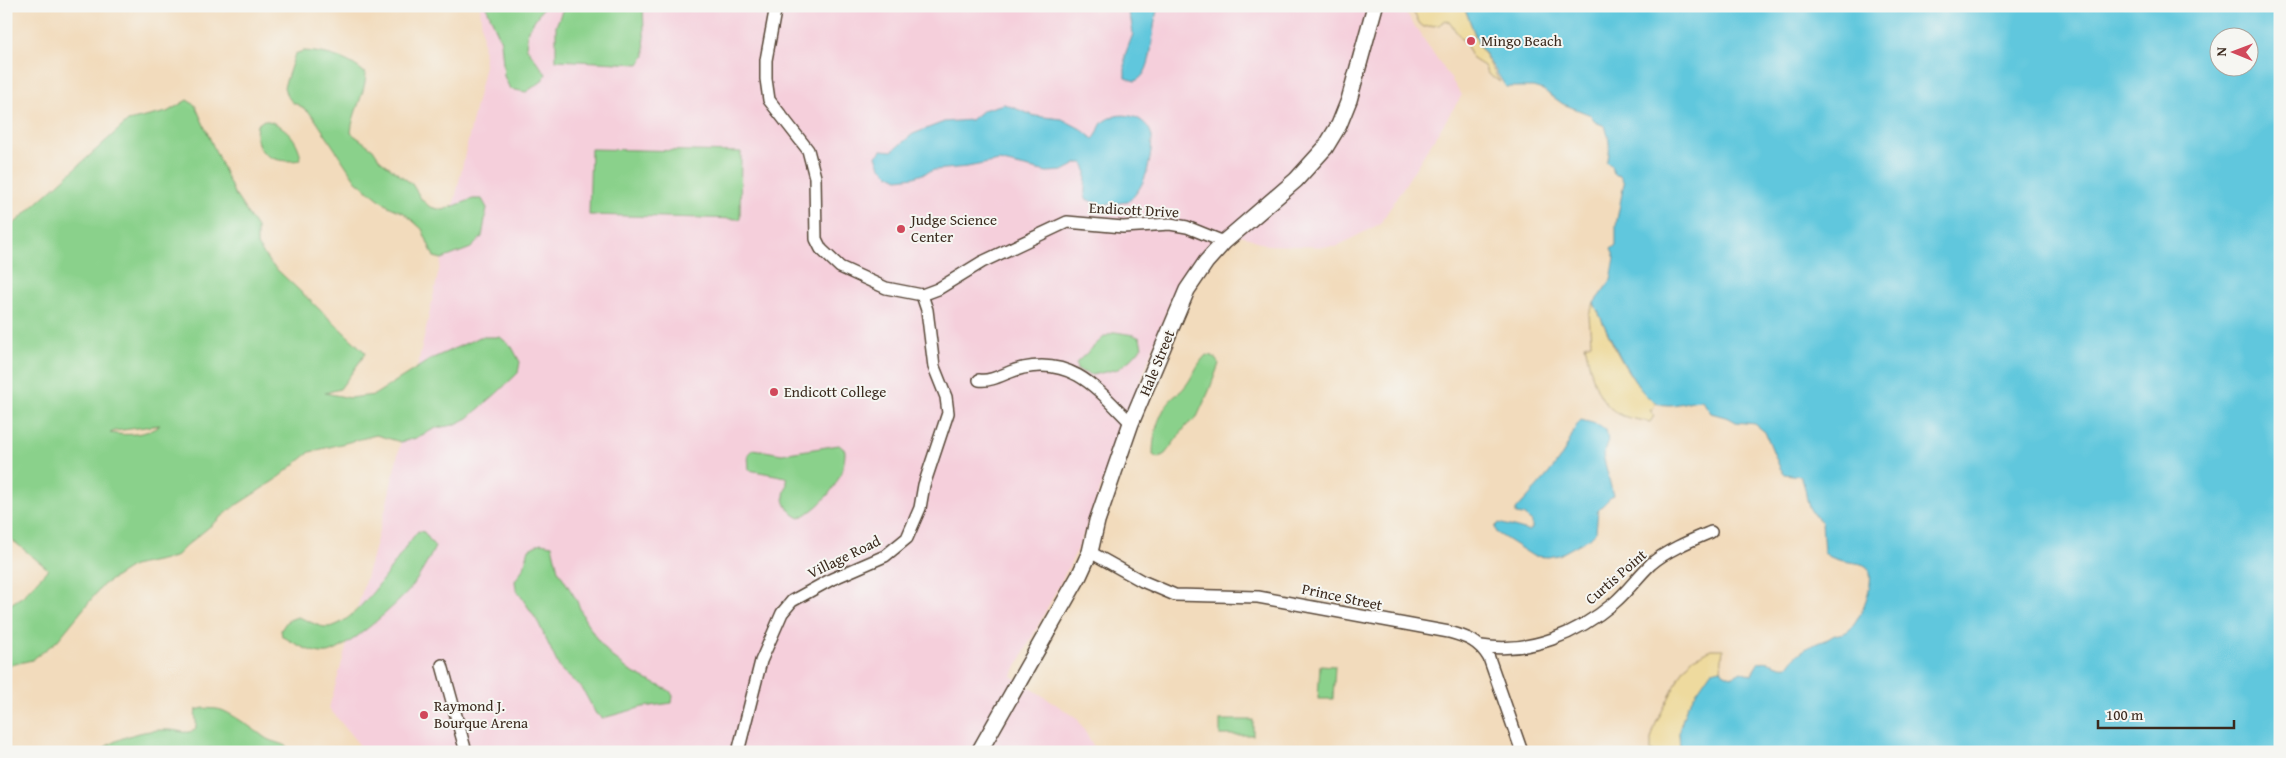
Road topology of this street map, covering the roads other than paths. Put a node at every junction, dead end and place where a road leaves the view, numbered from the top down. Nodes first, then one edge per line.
1 (776, 6) edge
2 (1375, 6) edge
3 (1224, 242) junction
4 (922, 296) junction
5 (979, 380) dead end
6 (1131, 423) junction
7 (1711, 532) dead end
8 (1090, 552) junction
9 (1481, 646) junction
10 (442, 664) dead end
11 (466, 752) edge
12 (738, 752) edge
13 (979, 752) edge
14 (1522, 752) edge

1 - 4 street
2 - 3 main road, Hale Street
3 - 4 street, Endicott Drive
3 - 6 main road, Hale Street
4 - 12 street, Village Road
5 - 6 street
6 - 8 main road, Hale Street
7 - 9 street, Curtis Point
8 - 9 street, Prince Street
8 - 13 main road, Hale Street
9 - 14 street
10 - 11 street

